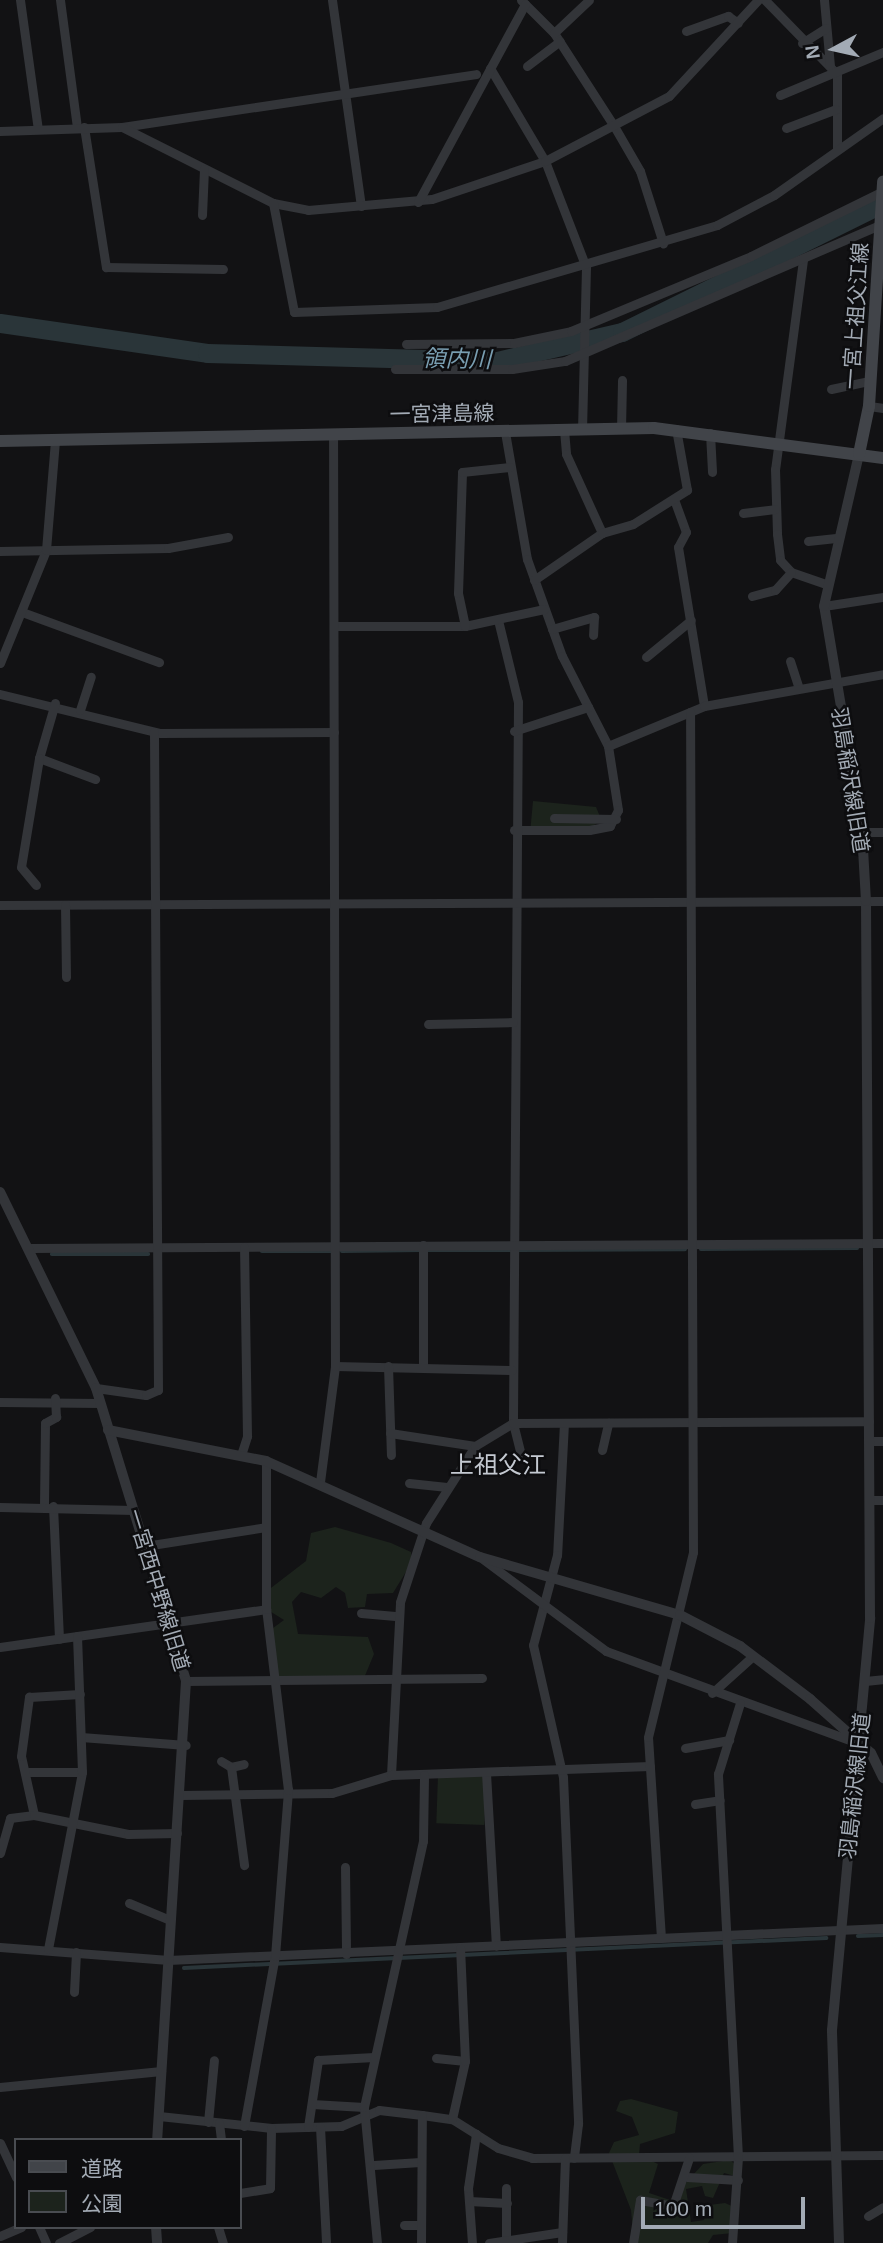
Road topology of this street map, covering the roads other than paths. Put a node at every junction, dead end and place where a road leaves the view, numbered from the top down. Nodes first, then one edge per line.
1 (20, 0) edge
2 (60, 0) edge
3 (332, 0) edge
4 (589, 0) edge
5 (758, 0) edge
6 (765, 0) edge
7 (824, 0) edge
8 (523, 2) edge
9 (738, 23) junction
10 (826, 28) junction
11 (687, 31) dead end
12 (557, 37) junction
13 (802, 43) junction
14 (883, 52) edge
15 (527, 66) dead end
16 (490, 68) junction
17 (831, 68) junction
18 (476, 74) dead end
19 (345, 92) junction
20 (780, 95) dead end
21 (836, 109) junction
22 (883, 118) edge
23 (614, 126) junction
24 (81, 127) junction
25 (121, 127) junction
26 (786, 128) dead end
27 (38, 129) junction
28 (0, 131) edge
29 (837, 150) junction
30 (545, 160) junction
31 (204, 169) junction
32 (883, 181) edge
33 (882, 193) edge
34 (418, 202) junction
35 (273, 203) junction
36 (361, 206) junction
37 (202, 215) dead end
38 (881, 229) edge
39 (663, 243) junction
40 (803, 260) junction
41 (586, 267) junction
42 (223, 269) dead end
43 (879, 302) edge
44 (584, 328) junction
45 (406, 344) dead end
46 (584, 355) junction
47 (395, 369) dead end
48 (622, 380) dead end
49 (869, 381) junction
50 (831, 389) dead end
51 (869, 406) junction
52 (883, 408) edge
53 (621, 429) junction
54 (676, 429) junction
55 (564, 430) junction
56 (582, 430) junction
57 (505, 432) junction
58 (710, 433) junction
59 (333, 435) junction
60 (0, 441) edge
61 (55, 441) junction
62 (778, 442) junction
63 (859, 454) junction
64 (883, 458) edge
65 (510, 467) junction
66 (712, 472) dead end
67 (675, 502) junction
68 (775, 509) junction
69 (743, 513) dead end
70 (602, 533) junction
71 (228, 537) dead end
72 (836, 537) junction
73 (814, 545) dead end
74 (46, 550) junction
75 (0, 551) edge
76 (791, 572) junction
77 (534, 580) junction
78 (825, 584) junction
79 (752, 596) dead end
80 (883, 597) edge
81 (824, 606) junction
82 (544, 609) junction
83 (22, 612) junction
84 (498, 620) junction
85 (691, 620) junction
86 (334, 626) junction
87 (465, 626) junction
88 (552, 629) junction
89 (593, 635) dead end
90 (646, 657) dead end
91 (790, 661) dead end
92 (159, 662) dead end
93 (0, 663) edge
94 (883, 674) edge
95 (91, 677) dead end
96 (833, 681) junction
97 (799, 688) junction
98 (0, 694) edge
99 (55, 703) junction
100 (704, 706) junction
101 (588, 707) junction
102 (80, 710) junction
103 (690, 712) junction
104 (514, 731) junction
105 (154, 732) junction
106 (334, 732) junction
107 (608, 746) junction
108 (39, 758) junction
109 (95, 779) dead end
110 (554, 818) dead end
111 (616, 819) junction
112 (514, 830) junction
113 (862, 832) junction
114 (883, 832) edge
115 (36, 885) dead end
116 (866, 901) junction
117 (883, 901) edge
118 (512, 902) junction
119 (690, 902) junction
120 (0, 905) edge
121 (65, 905) junction
122 (334, 906) junction
123 (154, 907) junction
124 (66, 977) dead end
125 (513, 1023) junction
126 (428, 1024) dead end
127 (0, 1192) edge
128 (868, 1243) junction
129 (883, 1243) edge
130 (335, 1244) junction
131 (691, 1244) junction
132 (424, 1245) junction
133 (513, 1245) junction
134 (155, 1247) junction
135 (244, 1247) junction
136 (30, 1248) junction
137 (335, 1366) junction
138 (388, 1366) junction
139 (423, 1366) junction
140 (512, 1370) junction
141 (96, 1388) junction
142 (55, 1398) junction
143 (0, 1402) edge
144 (100, 1403) junction
145 (869, 1421) junction
146 (513, 1423) junction
147 (564, 1423) junction
148 (608, 1423) junction
149 (691, 1423) junction
150 (108, 1430) junction
151 (390, 1433) junction
152 (869, 1441) junction
153 (883, 1441) edge
154 (475, 1446) junction
155 (602, 1450) dead end
156 (241, 1455) junction
157 (391, 1455) dead end
158 (522, 1458) dead end
159 (266, 1461) junction
160 (320, 1482) junction
161 (409, 1483) dead end
162 (447, 1487) junction
163 (869, 1500) junction
164 (883, 1500) edge
165 (48, 1505) junction
166 (0, 1507) edge
167 (132, 1510) junction
168 (266, 1527) junction
169 (426, 1530) junction
170 (145, 1546) junction
171 (480, 1557) junction
172 (553, 1576) junction
173 (541, 1606) junction
174 (266, 1609) junction
175 (361, 1613) dead end
176 (680, 1615) junction
177 (398, 1616) junction
178 (171, 1623) junction
179 (77, 1636) junction
180 (59, 1639) junction
181 (0, 1647) edge
182 (753, 1656) junction
183 (663, 1675) junction
184 (482, 1678) dead end
185 (883, 1679) edge
186 (186, 1681) junction
187 (865, 1681) junction
188 (276, 1682) junction
189 (396, 1683) junction
190 (712, 1693) junction
191 (80, 1694) junction
192 (740, 1703) junction
193 (81, 1737) junction
194 (729, 1740) junction
195 (859, 1744) junction
196 (186, 1745) junction
197 (685, 1748) dead end
198 (221, 1761) dead end
199 (244, 1764) dead end
200 (650, 1766) junction
201 (231, 1768) junction
202 (561, 1769) junction
203 (26, 1772) junction
204 (82, 1772) junction
205 (486, 1773) junction
206 (391, 1775) junction
207 (424, 1775) junction
208 (883, 1778) edge
209 (288, 1790) junction
210 (233, 1792) junction
211 (181, 1795) junction
212 (720, 1800) junction
213 (695, 1804) dead end
214 (34, 1815) junction
215 (71, 1823) junction
216 (177, 1833) junction
217 (0, 1853) edge
218 (244, 1865) dead end
219 (345, 1867) dead end
220 (129, 1903) dead end
221 (170, 1920) junction
222 (883, 1928) edge
223 (841, 1929) junction
224 (726, 1934) junction
225 (661, 1938) junction
226 (568, 1943) junction
227 (496, 1946) junction
228 (0, 1947) edge
229 (48, 1948) junction
230 (460, 1948) junction
231 (399, 1951) junction
232 (76, 1952) junction
233 (346, 1954) junction
234 (275, 1956) junction
235 (168, 1960) junction
236 (74, 1992) dead end
237 (374, 2057) junction
238 (436, 2058) dead end
239 (214, 2060) dead end
240 (465, 2061) junction
241 (161, 2071) junction
242 (0, 2087) edge
243 (313, 2104) junction
244 (365, 2110) junction
245 (422, 2115) junction
246 (159, 2116) junction
247 (452, 2119) junction
248 (208, 2122) junction
249 (219, 2123) junction
250 (244, 2126) junction
251 (308, 2127) junction
252 (320, 2127) junction
253 (271, 2128) junction
254 (476, 2134) junction
255 (157, 2138) edge
256 (221, 2138) edge
257 (0, 2143) edge
258 (835, 2155) junction
259 (883, 2155) edge
260 (738, 2157) junction
261 (570, 2158) junction
262 (689, 2158) junction
263 (419, 2162) junction
264 (374, 2165) junction
265 (14, 2174) edge
266 (687, 2177) junction
267 (738, 2180) junction
268 (506, 2188) dead end
269 (242, 2193) edge
270 (469, 2201) junction
271 (506, 2203) junction
272 (883, 2207) edge
273 (868, 2216) dead end
274 (404, 2225) dead end
275 (419, 2225) junction
276 (16, 2229) edge
277 (86, 2229) edge
278 (562, 2232) junction
279 (0, 2236) edge
280 (506, 2240) junction
281 (60, 2243) edge
282 (326, 2243) edge
283 (377, 2243) edge
284 (421, 2243) edge
285 (472, 2243) edge
286 (489, 2243) edge
287 (562, 2243) edge
288 (633, 2243) edge
289 (732, 2243) edge
290 (839, 2243) edge

1 - 27 street
2 - 24 street
3 - 19 street
4 - 12 street
5 - 9 street
6 - 13 street
7 - 10 street
8 - 12 street
8 - 16 street
9 - 11 street
9 - 23 street
10 - 13 street
10 - 17 street
12 - 15 street
12 - 23 street
13 - 17 street
14 - 17 street
16 - 30 street
16 - 34 street
17 - 20 street
17 - 21 street
18 - 19 street
19 - 25 street
19 - 36 street
21 - 26 street
21 - 29 street
22 - 29 street
23 - 30 street
23 - 39 street
24 - 25 street
24 - 27 street
24 - 42 street
25 - 31 street
27 - 28 street
29 - 39 street
30 - 34 street
30 - 41 street
31 - 35 street
31 - 37 street
32 - 33 main road, 一宮上祖父江線
33 - 38 main road, 一宮上祖父江線
33 - 44 street
34 - 36 street
35 - 36 street
35 - 41 street
38 - 40 street
38 - 43 main road, 一宮上祖父江線
39 - 41 street
40 - 46 street
40 - 62 street
41 - 44 street
43 - 49 main road, 一宮上祖父江線
44 - 45 street
44 - 46 street
46 - 47 street
46 - 56 street
48 - 53 street
49 - 50 street
49 - 51 main road, 一宮上祖父江線
51 - 52 street
51 - 63 main road, 一宮上祖父江線
53 - 54 main road, 一宮津島線
53 - 56 main road, 一宮津島線
54 - 58 main road, 一宮津島線
54 - 67 street
55 - 56 main road, 一宮津島線
55 - 57 main road, 一宮津島線
55 - 70 street
57 - 59 main road, 一宮津島線
57 - 65 street
58 - 62 main road, 一宮津島線
58 - 66 street
59 - 61 main road, 一宮津島線
59 - 86 street
60 - 61 main road, 一宮津島線
61 - 74 street
62 - 63 main road, 一宮津島線
62 - 68 street
63 - 64 main road, 一宮津島線
63 - 72 street, 羽島稲沢線旧道
65 - 77 street
65 - 87 street
67 - 70 street
67 - 85 street
68 - 69 street
68 - 76 street
70 - 77 street
71 - 74 street
72 - 73 street
72 - 78 street, 羽島稲沢線旧道
74 - 75 street
74 - 83 street
76 - 78 street
76 - 79 street
77 - 82 street
78 - 81 street, 羽島稲沢線旧道
80 - 81 street
81 - 96 street, 羽島稲沢線旧道
82 - 84 street
82 - 88 street
83 - 92 street
83 - 93 street
84 - 87 street
84 - 104 street
85 - 90 street
85 - 100 street
86 - 87 street
86 - 106 street
88 - 89 street
88 - 101 street
91 - 97 street
94 - 96 street
95 - 102 street
96 - 97 street
96 - 113 street, 羽島稲沢線旧道
97 - 100 street
98 - 99 street
99 - 102 street
99 - 108 street
100 - 103 street
101 - 104 street
101 - 107 street
102 - 105 street
103 - 107 street
103 - 119 street
104 - 112 street
105 - 106 street
105 - 123 street
106 - 122 street
107 - 111 street
108 - 109 street
108 - 115 street
110 - 111 street
111 - 112 street
112 - 118 street
113 - 114 street
113 - 116 street, 羽島稲沢線旧道
116 - 117 street
116 - 119 street
116 - 128 street, 羽島稲沢線旧道
118 - 119 street
118 - 122 street
118 - 125 street
119 - 131 street
120 - 121 street
121 - 123 street
121 - 124 street
122 - 123 street
122 - 130 street
123 - 134 street
125 - 126 street
125 - 133 street
127 - 136 street, 一宮西中野線旧道
128 - 129 street
128 - 131 street
128 - 145 street, 羽島稲沢線旧道
130 - 132 street
130 - 135 street
130 - 137 street
131 - 133 street
131 - 149 street
132 - 133 street
132 - 139 street
133 - 140 street
134 - 135 street
134 - 136 street
134 - 141 street
135 - 156 street
136 - 141 street, 一宮西中野線旧道
137 - 138 street
137 - 160 street
138 - 139 street
138 - 151 street
139 - 140 street
140 - 146 street
141 - 144 street, 一宮西中野線旧道
142 - 143 street
142 - 144 street
142 - 165 street
144 - 150 street, 一宮西中野線旧道
145 - 149 street
145 - 152 street, 羽島稲沢線旧道
146 - 147 street
146 - 154 street
146 - 158 street
147 - 148 street
147 - 172 street
148 - 149 street
148 - 155 street
149 - 176 street
150 - 156 street
150 - 167 street, 一宮西中野線旧道
151 - 154 street
151 - 157 street
152 - 153 street
152 - 163 street, 羽島稲沢線旧道
154 - 162 street
156 - 159 street
159 - 160 street
159 - 168 street
160 - 169 street
161 - 162 street
162 - 169 street
163 - 164 street
163 - 187 street, 羽島稲沢線旧道
165 - 166 street
165 - 167 street
165 - 180 street
167 - 170 street, 一宮西中野線旧道
168 - 170 street
168 - 174 street
169 - 171 street
169 - 177 street
170 - 178 street, 一宮西中野線旧道
171 - 172 street
171 - 173 street
172 - 173 street
172 - 176 street
173 - 183 street
173 - 202 street
174 - 178 street
174 - 188 street
175 - 177 street
176 - 182 street
176 - 183 street
177 - 189 street
178 - 179 street
178 - 186 street, 一宮西中野線旧道
179 - 180 street
179 - 191 street
180 - 181 street
182 - 190 street
182 - 195 street
183 - 190 street
183 - 200 street
184 - 189 street
185 - 187 street
186 - 188 street
186 - 196 street, 一宮西中野線旧道
187 - 195 street, 羽島稲沢線旧道
188 - 189 street
188 - 209 street
189 - 206 street
190 - 192 street
191 - 193 street
191 - 203 street
192 - 194 street
192 - 195 street
193 - 196 street
193 - 204 street
194 - 197 street
194 - 212 street
195 - 208 street
195 - 223 street, 羽島稲沢線旧道
196 - 211 street, 一宮西中野線旧道
198 - 201 street
199 - 201 street
200 - 202 street
200 - 225 street
201 - 210 street
202 - 205 street
202 - 226 street
203 - 204 street
203 - 214 street
204 - 215 street
205 - 207 street
205 - 227 street
206 - 207 street
206 - 209 street
207 - 231 street
209 - 210 street
209 - 234 street
210 - 211 street
210 - 218 street
211 - 216 street, 一宮西中野線旧道
212 - 213 street
212 - 224 street
214 - 215 street
214 - 217 street
215 - 216 street
215 - 229 street
216 - 221 street, 一宮西中野線旧道
219 - 233 street
220 - 221 street
221 - 235 street, 一宮西中野線旧道
222 - 223 street
223 - 224 street
223 - 258 street, 羽島稲沢線旧道
224 - 225 street
224 - 260 street
225 - 226 street
226 - 227 street
226 - 261 street
227 - 230 street
228 - 229 street
229 - 232 street
230 - 231 street
230 - 240 street
231 - 233 street
231 - 237 street
232 - 235 street
232 - 236 street
233 - 234 street
234 - 235 street
234 - 250 street
235 - 241 street, 一宮西中野線旧道
237 - 243 street
237 - 244 street
238 - 240 street
239 - 248 street
240 - 247 street
241 - 242 street
241 - 246 street, 一宮西中野線旧道
243 - 244 street
243 - 251 street
244 - 245 street
244 - 252 street
244 - 264 street
245 - 247 street
245 - 263 street
246 - 248 street
246 - 255 street, 一宮西中野線旧道
247 - 254 street
248 - 249 street
249 - 250 street
249 - 256 street
250 - 253 street
251 - 252 street
251 - 253 street
252 - 282 street
253 - 269 street
254 - 261 street
254 - 270 street
257 - 265 street
258 - 259 street
258 - 260 street
258 - 290 street, 羽島稲沢線旧道
260 - 262 street
260 - 267 street
261 - 262 street
261 - 278 street
262 - 266 street
263 - 264 street
263 - 275 street
264 - 283 street
266 - 267 street
266 - 288 street
267 - 289 street
268 - 271 street
270 - 271 street
270 - 285 street
271 - 280 street
272 - 273 street
274 - 275 street
275 - 284 street
276 - 279 street
277 - 281 street
278 - 280 street
278 - 287 street
280 - 286 street

